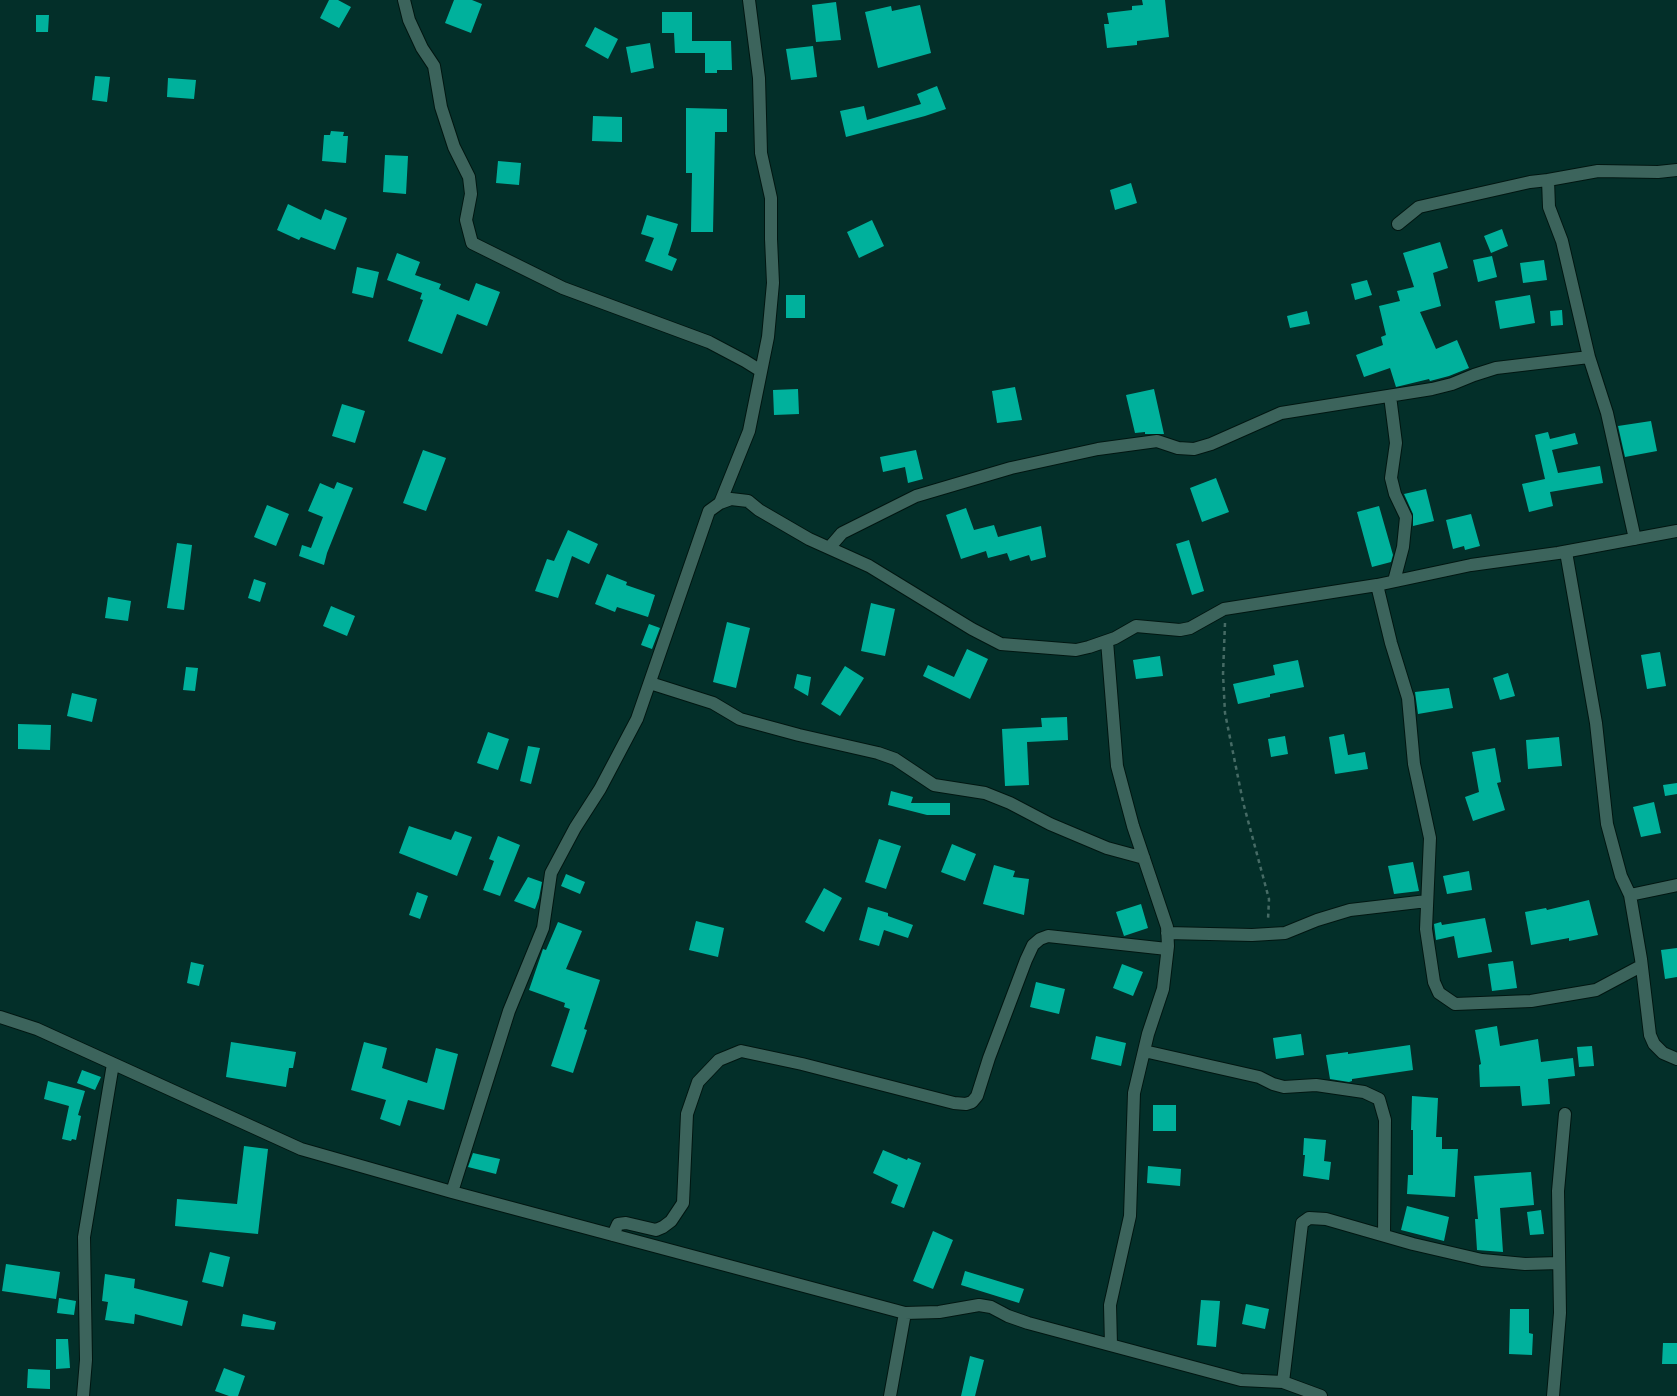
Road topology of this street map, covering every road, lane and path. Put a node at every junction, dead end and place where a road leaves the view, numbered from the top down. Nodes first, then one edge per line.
1 (404, 0) edge
2 (748, 0) edge
3 (1677, 170) edge
4 (1548, 180) junction
5 (1398, 224) dead end
6 (1589, 357) junction
7 (761, 371) junction
8 (1390, 396) junction
9 (720, 503) junction
10 (1677, 531) edge
11 (1635, 539) junction
12 (829, 548) junction
13 (1566, 552) junction
14 (1394, 581) junction
15 (1377, 585) junction
16 (1225, 609) junction
17 (1108, 641) junction
18 (650, 683) junction
19 (1144, 858) junction
20 (1677, 885) edge
21 (1630, 895) junction
22 (1427, 901) junction
23 (1167, 933) junction
24 (1260, 934) junction
25 (1167, 949) junction
26 (1642, 966) junction
27 (0, 1017) edge
28 (1144, 1052) junction
29 (1677, 1059) edge
30 (113, 1064) junction
31 (1566, 1114) dead end
32 (452, 1192) junction
33 (613, 1235) junction
34 (1384, 1236) junction
35 (1559, 1263) junction
36 (905, 1313) junction
37 (1112, 1345) junction
38 (1283, 1382) junction
39 (83, 1396) edge
40 (890, 1396) edge
41 (1321, 1396) edge
42 (1553, 1396) edge

1 - 7 street
2 - 7 street
3 - 4 street
4 - 5 street
4 - 6 street
6 - 8 street
6 - 11 street
7 - 9 street
8 - 12 street
8 - 14 street
9 - 12 street
9 - 18 street
10 - 11 street
11 - 13 street
12 - 17 street
13 - 14 street
13 - 21 street
14 - 15 street
15 - 16 street
15 - 22 street
16 - 17 street
16 - 24 path
17 - 19 street
18 - 19 street
18 - 32 street
19 - 23 street
20 - 21 street
21 - 26 street
22 - 24 street
22 - 26 street
23 - 24 street
23 - 25 street
25 - 28 street
25 - 33 street
26 - 29 street
27 - 30 street
28 - 34 street
28 - 37 street
30 - 32 street
30 - 39 street
31 - 35 street
32 - 33 street
33 - 36 street
34 - 35 street
34 - 38 street
35 - 42 street
36 - 37 street
36 - 40 street
37 - 38 street
38 - 41 street

